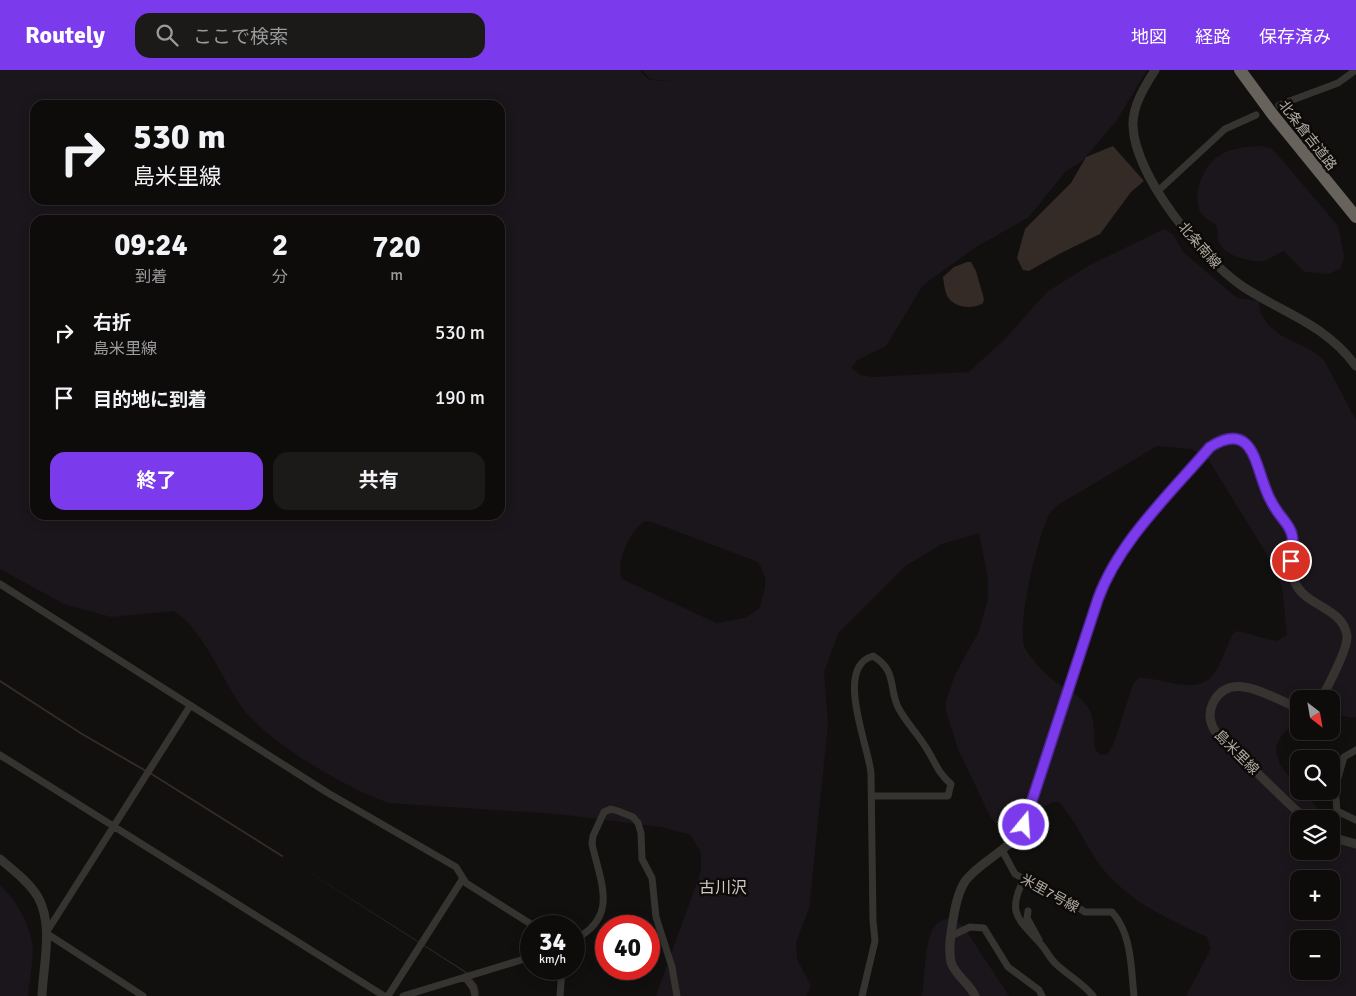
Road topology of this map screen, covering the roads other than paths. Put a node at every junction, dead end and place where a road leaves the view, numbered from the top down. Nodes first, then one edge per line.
1 (1155, 70) edge
2 (1240, 70) edge
3 (1247, 70) edge
4 (1356, 70) edge
5 (1279, 105) dead end
6 (1256, 115) dead end
7 (1158, 190) junction
8 (1356, 207) edge
9 (1356, 217) edge
10 (1356, 366) edge
11 (0, 584) edge
12 (1325, 690) edge
13 (1290, 704) edge
14 (190, 706) junction
15 (1356, 750) edge
16 (0, 755) edge
17 (872, 796) dead end
18 (1296, 810) edge
19 (1356, 820) edge
20 (114, 827) junction
21 (1340, 840) edge
22 (1356, 844) edge
23 (1002, 850) junction
24 (0, 859) edge
25 (1024, 879) junction
26 (462, 880) junction
27 (1028, 911) dead end
28 (520, 917) edge
29 (46, 934) junction
30 (585, 934) edge
31 (951, 936) junction
32 (1041, 943) junction
33 (520, 960) edge
34 (465, 977) junction
35 (561, 980) edge
36 (42, 996) edge
37 (143, 996) edge
38 (386, 996) edge
39 (404, 996) edge
40 (475, 996) edge
41 (560, 996) edge
42 (677, 996) edge
43 (862, 996) edge
44 (975, 996) edge
45 (1042, 996) edge
46 (1093, 996) edge
47 (1134, 996) edge

1 - 7 street, 北条南線
2 - 9 highway, 北条倉吉道路
3 - 8 highway, 北条倉吉道路
4 - 5 street
6 - 7 street
7 - 10 street, 北条南線
11 - 14 street
12 - 23 street
13 - 18 street, 島米里線
14 - 20 street
14 - 26 street
15 - 19 street
16 - 20 street
17 - 43 street
20 - 29 street
20 - 38 street
21 - 22 street
23 - 25 street, 米里7号線
23 - 31 street
24 - 29 street
25 - 32 street
25 - 47 street, 米里7号線
26 - 28 street
26 - 38 street
27 - 32 street
29 - 36 street
29 - 37 street
30 - 42 street
31 - 44 street
31 - 45 street
32 - 46 street
33 - 34 street
34 - 39 street
34 - 40 street
35 - 41 street

